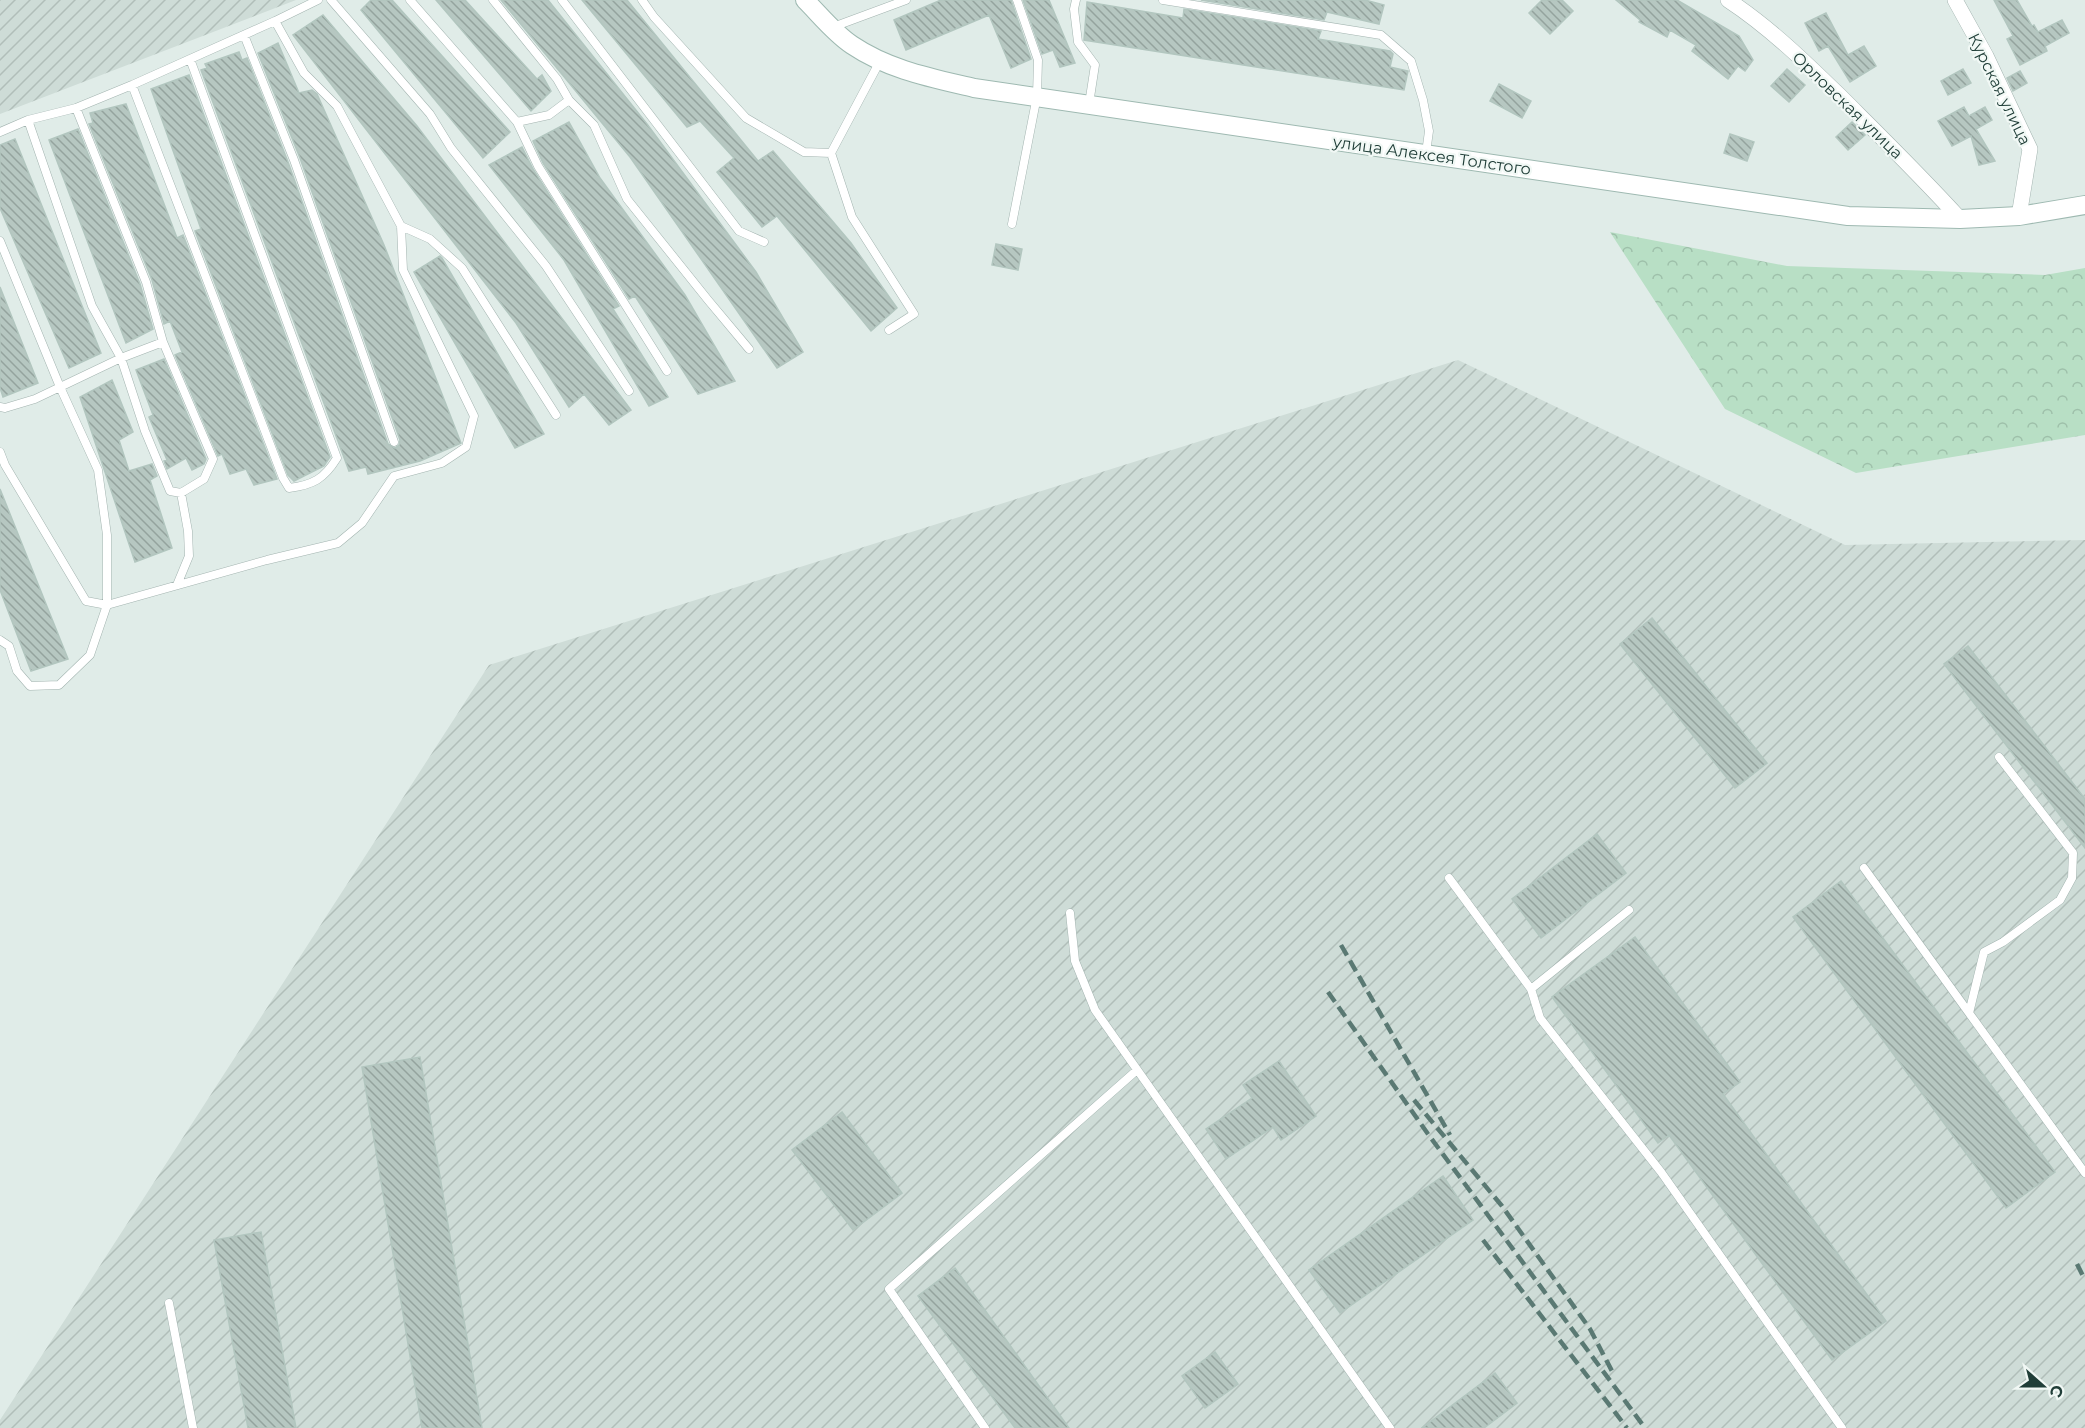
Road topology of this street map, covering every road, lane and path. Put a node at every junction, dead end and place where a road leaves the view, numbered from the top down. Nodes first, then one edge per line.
1 (318, 0) edge
2 (331, 0) edge
3 (410, 0) edge
4 (493, 0) edge
5 (562, 0) edge
6 (642, 0) edge
7 (805, 0) edge
8 (906, 0) edge
9 (1017, 0) edge
10 (1076, 0) edge
11 (1163, 0) edge
12 (1728, 0) edge
13 (1955, 0) edge
14 (275, 21) junction
15 (833, 27) junction
16 (244, 35) junction
17 (190, 59) junction
18 (880, 61) junction
19 (132, 84) junction
20 (1037, 96) junction
21 (569, 100) junction
22 (1089, 104) junction
23 (76, 108) junction
24 (28, 120) junction
25 (517, 122) junction
26 (0, 132) edge
27 (831, 153) junction
28 (1426, 154) junction
29 (2085, 205) edge
30 (2019, 216) junction
31 (1960, 219) junction
32 (1012, 224) dead end
33 (401, 226) junction
34 (0, 241) edge
35 (764, 242) dead end
36 (890, 330) dead end
37 (163, 342) junction
38 (749, 348) dead end
39 (121, 358) junction
40 (667, 371) dead end
41 (60, 387) junction
42 (629, 391) dead end
43 (0, 407) edge
44 (556, 415) dead end
45 (394, 442) dead end
46 (0, 452) edge
47 (181, 493) junction
48 (177, 585) junction
49 (107, 604) junction
50 (0, 640) edge
51 (1999, 757) dead end
52 (1864, 868) dead end
53 (1449, 878) dead end
54 (1629, 910) dead end
55 (1070, 913) dead end
56 (1531, 989) junction
57 (1969, 1013) junction
58 (1137, 1070) junction
59 (2085, 1173) edge
60 (169, 1303) dead end
61 (193, 1428) edge
62 (985, 1428) edge
63 (1390, 1428) edge
64 (1842, 1428) edge

1 - 14 lane
2 - 42 lane
3 - 25 lane
4 - 21 lane
5 - 35 lane
6 - 27 lane
7 - 15 street, улица Алексея Толстого
8 - 15 lane
9 - 20 lane
10 - 22 lane
11 - 28 lane
12 - 31 street, Орловская улица
13 - 30 street, Курская улица
14 - 16 lane
14 - 33 lane
15 - 18 street, улица Алексея Толстого
16 - 17 lane
16 - 45 lane
17 - 19 lane
17 - 19 lane
18 - 20 street, улица Алексея Толстого
18 - 27 lane
19 - 23 lane
20 - 22 street, улица Алексея Толстого
20 - 32 lane
21 - 25 lane
21 - 38 lane
22 - 28 street, улица Алексея Толстого
23 - 24 lane
23 - 37 lane
24 - 26 lane
24 - 39 lane
25 - 40 lane
27 - 36 lane
28 - 31 street, улица Алексея Толстого
29 - 30 street, улица Алексея Толстого
30 - 31 street, улица Алексея Толстого
33 - 44 lane
33 - 48 lane
34 - 41 lane
37 - 39 lane
37 - 47 lane
39 - 41 lane
39 - 47 lane
41 - 43 lane
41 - 49 lane
46 - 49 lane
47 - 48 lane
48 - 49 lane
49 - 50 lane
51 - 57 lane
52 - 57 lane
53 - 56 lane
54 - 56 lane
55 - 58 lane
56 - 64 lane
57 - 59 lane
58 - 62 lane
58 - 63 lane
60 - 61 lane

